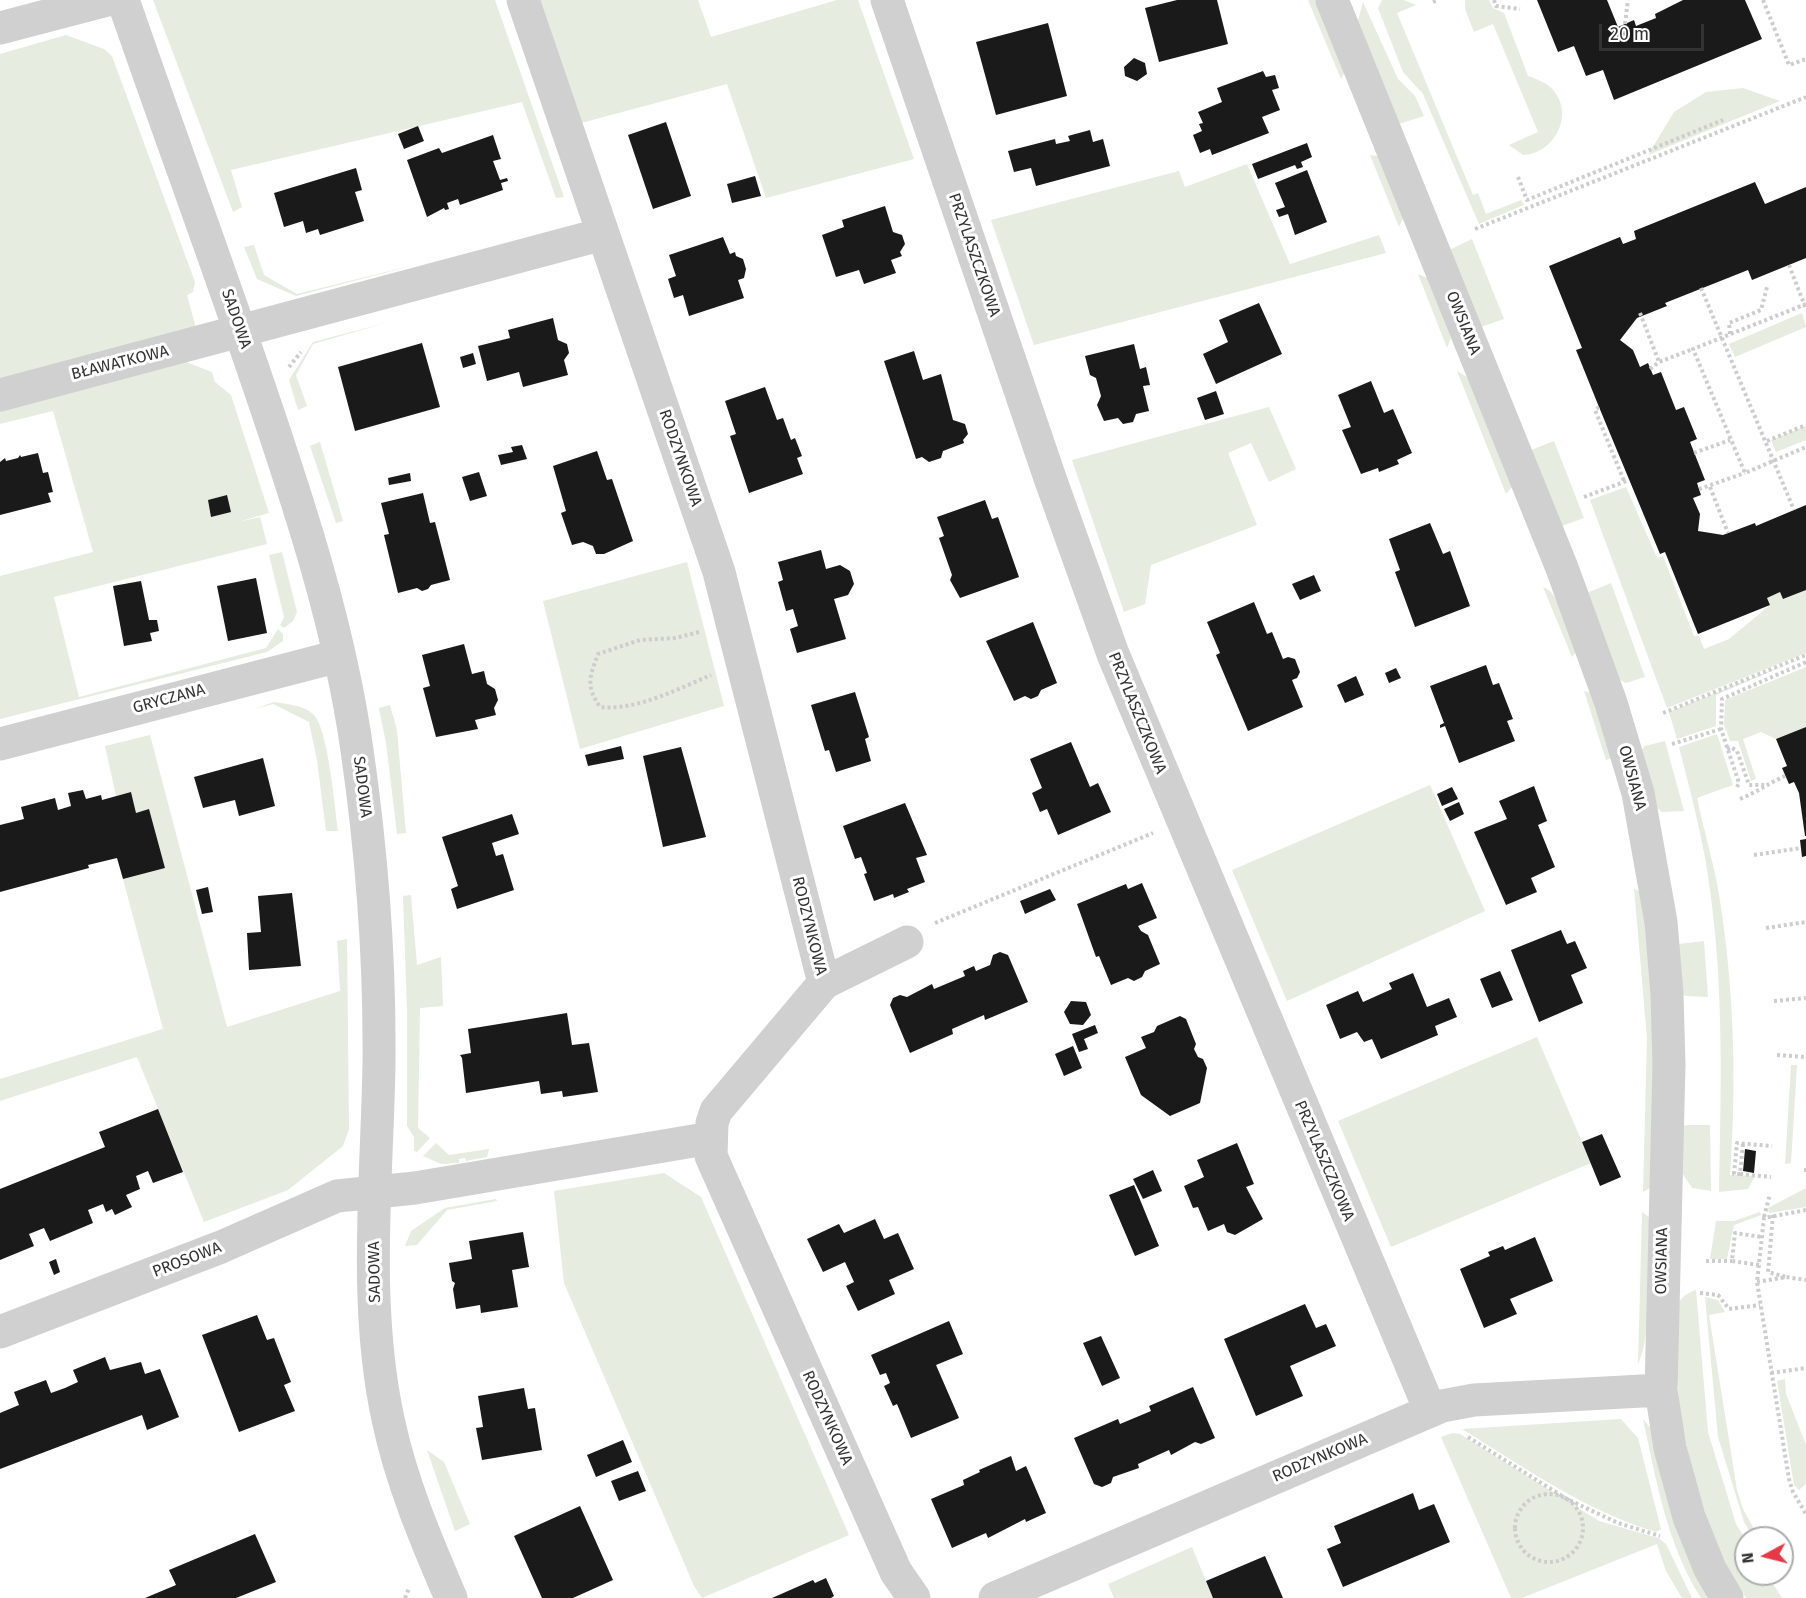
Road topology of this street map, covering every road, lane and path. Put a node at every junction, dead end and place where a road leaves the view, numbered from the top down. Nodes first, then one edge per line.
1 (107, 0) edge
2 (123, 0) edge
3 (523, 0) edge
4 (887, 0) edge
5 (1332, 0) edge
6 (1438, 0) edge
7 (1494, 0) edge
8 (1628, 0) edge
9 (1762, 0) edge
10 (1433, 2) dead end
11 (1520, 9) dead end
12 (1625, 24) dead end
13 (0, 28) edge
14 (1806, 59) edge
15 (1806, 97) edge
16 (1723, 120) dead end
17 (1518, 177) dead end
18 (1475, 230) dead end
19 (603, 234) junction
20 (1789, 264) dead end
21 (1767, 287) dead end
22 (1701, 288) dead end
23 (1805, 305) edge
24 (1640, 313) dead end
25 (241, 332) junction
26 (1730, 334) junction
27 (1720, 336) junction
28 (1694, 349) junction
29 (1659, 362) junction
30 (1650, 369) dead end
31 (0, 394) edge
32 (1599, 407) dead end
33 (1806, 425) edge
34 (1730, 440) junction
35 (1767, 441) junction
36 (1806, 447) edge
37 (1694, 453) dead end
38 (1775, 462) junction
39 (1745, 473) junction
40 (1710, 487) junction
41 (1699, 489) dead end
42 (1584, 497) dead end
43 (1794, 510) dead end
44 (1728, 533) dead end
45 (703, 631) dead end
46 (1806, 655) edge
47 (339, 656) junction
48 (1806, 662) edge
49 (713, 674) dead end
50 (1663, 713) dead end
51 (1721, 729) junction
52 (0, 744) edge
53 (1672, 744) dead end
54 (1727, 749) junction
55 (1785, 776) dead end
56 (1765, 785) junction
57 (1737, 787) dead end
58 (1740, 799) dead end
59 (1181, 821) junction
60 (1801, 848) dead end
61 (1754, 855) dead end
62 (1806, 922) edge
63 (1766, 928) dead end
64 (907, 942) joint
65 (824, 983) junction
66 (1806, 998) edge
67 (1774, 1001) dead end
68 (1777, 1054) dead end
69 (1806, 1057) edge
70 (711, 1138) junction
71 (1772, 1146) dead end
72 (1771, 1177) dead end
73 (375, 1192) junction
74 (1770, 1194) dead end
75 (1806, 1210) edge
76 (1773, 1215) junction
77 (1764, 1218) junction
78 (1762, 1237) junction
79 (1706, 1261) dead end
80 (1732, 1261) junction
81 (1759, 1265) junction
82 (1786, 1277) junction
83 (1806, 1280) edge
84 (1757, 1282) junction
85 (1700, 1293) dead end
86 (1760, 1305) junction
87 (0, 1332) edge
88 (1806, 1368) edge
89 (1771, 1373) junction
90 (1661, 1390) junction
91 (1430, 1410) junction
92 (1462, 1433) dead end
93 (1567, 1499) junction
94 (1806, 1514) edge
95 (1670, 1539) dead end
96 (412, 1580) dead end
97 (405, 1598) edge
98 (451, 1598) edge
99 (914, 1598) edge
100 (995, 1598) edge
101 (1727, 1598) edge

1 - 13 street
2 - 25 street, SADOWA
3 - 19 street, RODZYNKOWA
4 - 59 street, PRZYLASZCZKOWA
5 - 90 street, OWSIANA
6 - 10 path
7 - 11 path
8 - 12 path
9 - 14 path
15 - 18 path
16 - 17 path
19 - 25 street
19 - 65 street, RODZYNKOWA
20 - 23 path
21 - 26 path
22 - 27 path
23 - 26 path
24 - 29 path
25 - 31 street, BŁAWATKOWA
25 - 47 street, SADOWA
26 - 27 path
27 - 28 path
27 - 35 path
28 - 29 path
28 - 34 path
29 - 30 path
32 - 42 path
33 - 35 path
34 - 37 path
34 - 39 path
35 - 38 path
36 - 38 path
38 - 39 path
38 - 43 path
39 - 40 path
40 - 41 path
40 - 44 path
45 - 49 path
46 - 50 path
47 - 52 street, GRYCZANA
47 - 73 street, SADOWA
48 - 51 path
51 - 53 path
51 - 54 path
54 - 56 path
54 - 57 path
55 - 56 path
56 - 58 path
59 - 64 path
59 - 91 street, PRZYLASZCZKOWA
60 - 61 path
62 - 63 path
64 - 65 street
65 - 70 street, RODZYNKOWA
66 - 67 path
68 - 69 path
70 - 73 street, PROSOWA
70 - 99 street, RODZYNKOWA
71 - 72 path
73 - 87 street, PROSOWA
73 - 98 street, SADOWA
74 - 77 path
75 - 76 path
76 - 77 path
76 - 82 path
77 - 78 path
78 - 80 path
78 - 81 path
79 - 80 path
80 - 81 path
81 - 84 path
82 - 83 path
82 - 84 path
84 - 86 path
85 - 86 path
86 - 89 path
88 - 89 path
89 - 94 path
90 - 91 street, RODZYNKOWA
90 - 101 street, OWSIANA
91 - 100 street, RODZYNKOWA
92 - 93 path
93 - 93 path
93 - 95 path
96 - 97 path

